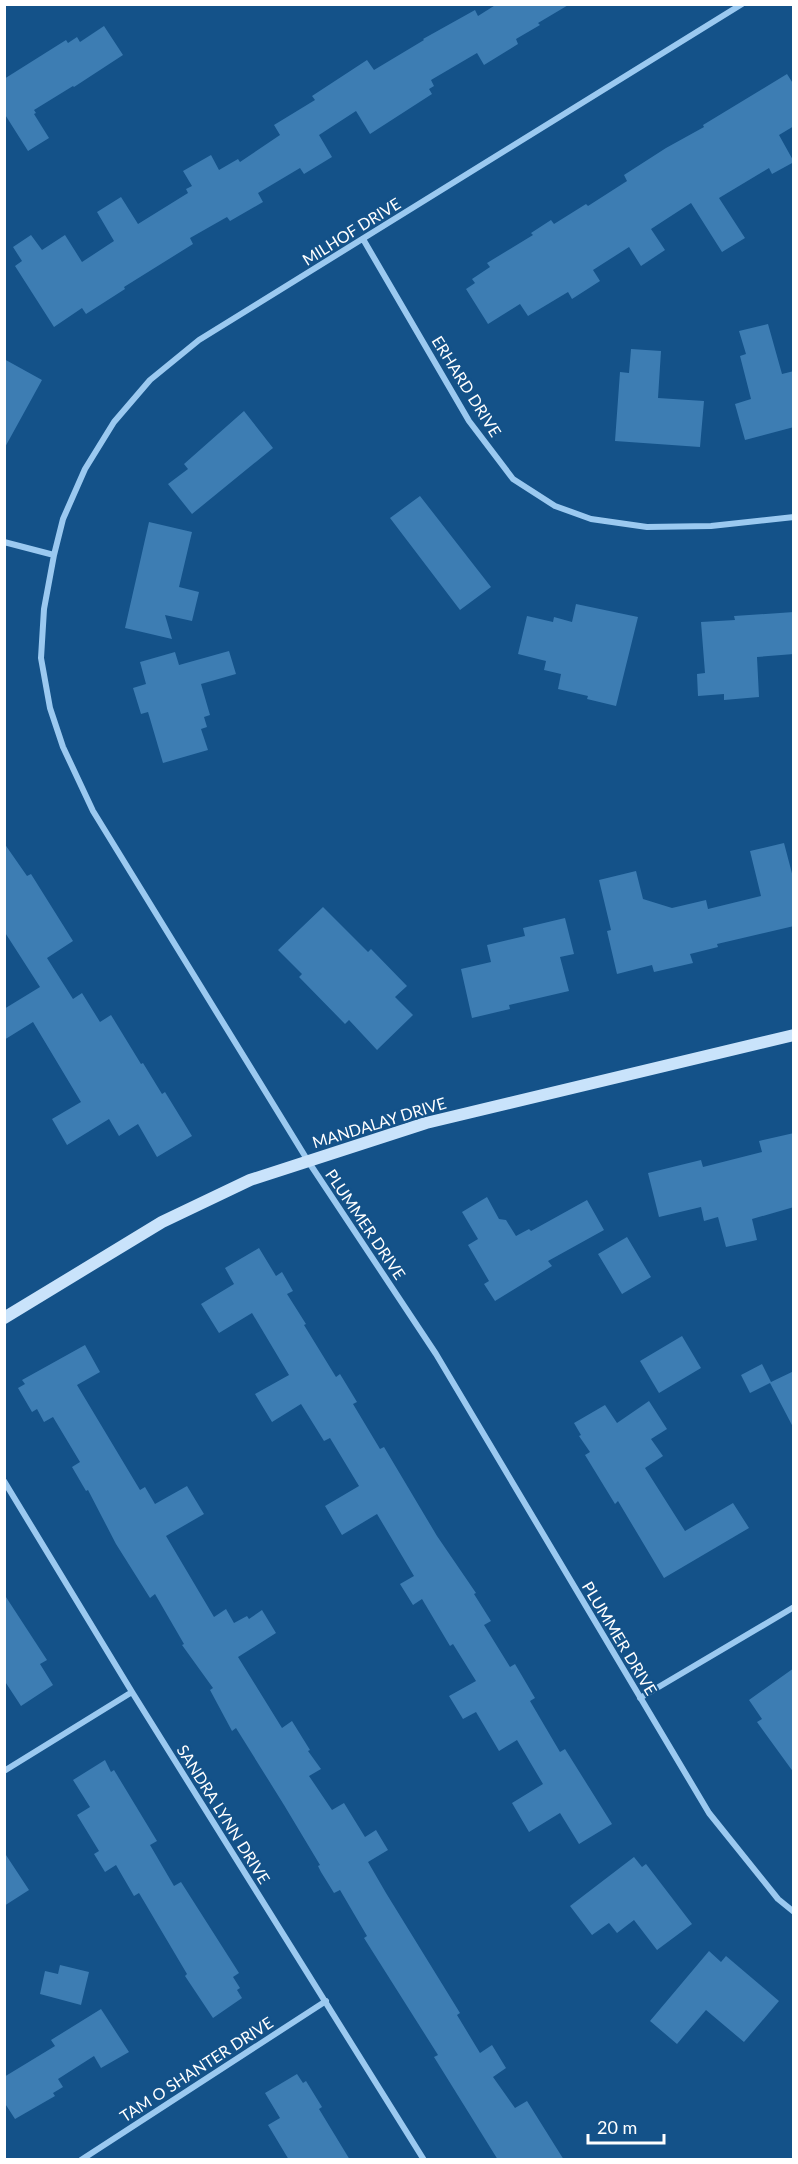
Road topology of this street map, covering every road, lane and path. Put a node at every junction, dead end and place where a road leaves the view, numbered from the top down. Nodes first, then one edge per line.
1 (741, 4) edge
2 (363, 240) junction
3 (794, 517) edge
4 (4, 542) edge
5 (54, 555) junction
6 (794, 1035) edge
7 (308, 1161) junction
8 (4, 1318) edge
9 (4, 1481) edge
10 (794, 1607) edge
11 (132, 1692) junction
12 (640, 1698) junction
13 (4, 1771) edge
14 (794, 1912) edge
15 (326, 2001) junction
16 (81, 2160) edge
17 (424, 2160) edge

1 - 2 street, MILHOF DRIVE
2 - 3 street, ERHARD DRIVE
2 - 5 street, MILHOF DRIVE
4 - 5 street
5 - 7 street, PLUMMER DRIVE
6 - 7 street, MANDALAY DRIVE
7 - 8 street, MANDALAY DRIVE
7 - 12 street, PLUMMER DRIVE
9 - 11 street, SANDRA LYNN DRIVE
10 - 12 street
11 - 13 street
11 - 15 street, SANDRA LYNN DRIVE
12 - 14 street, PLUMMER DRIVE
15 - 16 street, TAM O SHANTER DRIVE
15 - 17 street, SANDRA LYNN DRIVE

